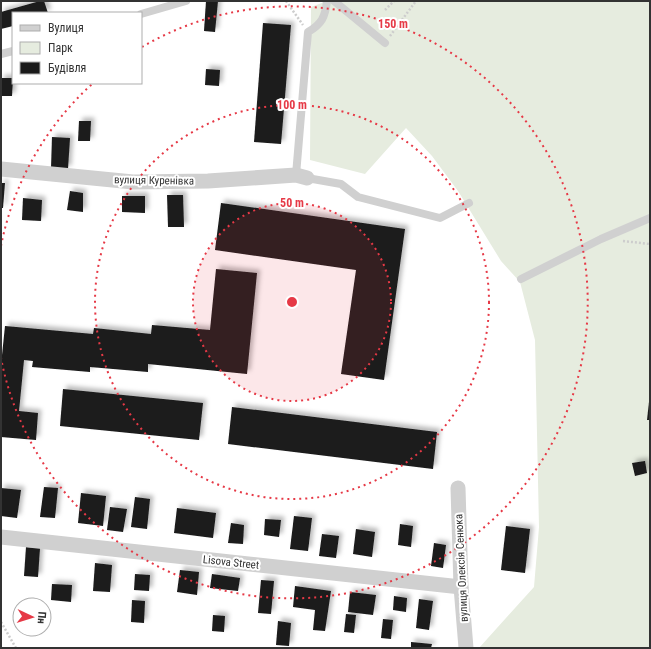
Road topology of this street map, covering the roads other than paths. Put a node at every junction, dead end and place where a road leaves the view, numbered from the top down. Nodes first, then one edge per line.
1 (186, 1) edge
2 (327, 1) edge
3 (334, 1) edge
4 (142, 14) edge
5 (385, 43) road end
6 (12, 51) edge
7 (1, 54) edge
8 (1, 169) edge
9 (302, 176) junction
10 (469, 203) dead end
11 (650, 218) edge
12 (521, 279) dead end
13 (458, 488) dead end
14 (1, 537) edge
15 (461, 587) junction
16 (466, 648) edge

1 - 4 lane
2 - 9 lane
3 - 5 lane
6 - 7 lane
8 - 9 street, вулиця Куренівка
9 - 10 lane
11 - 12 lane
13 - 15 street, вулиця Олексія Сенюка
14 - 15 street, Lisova Street
15 - 16 street, вулиця Олексія Сенюка

